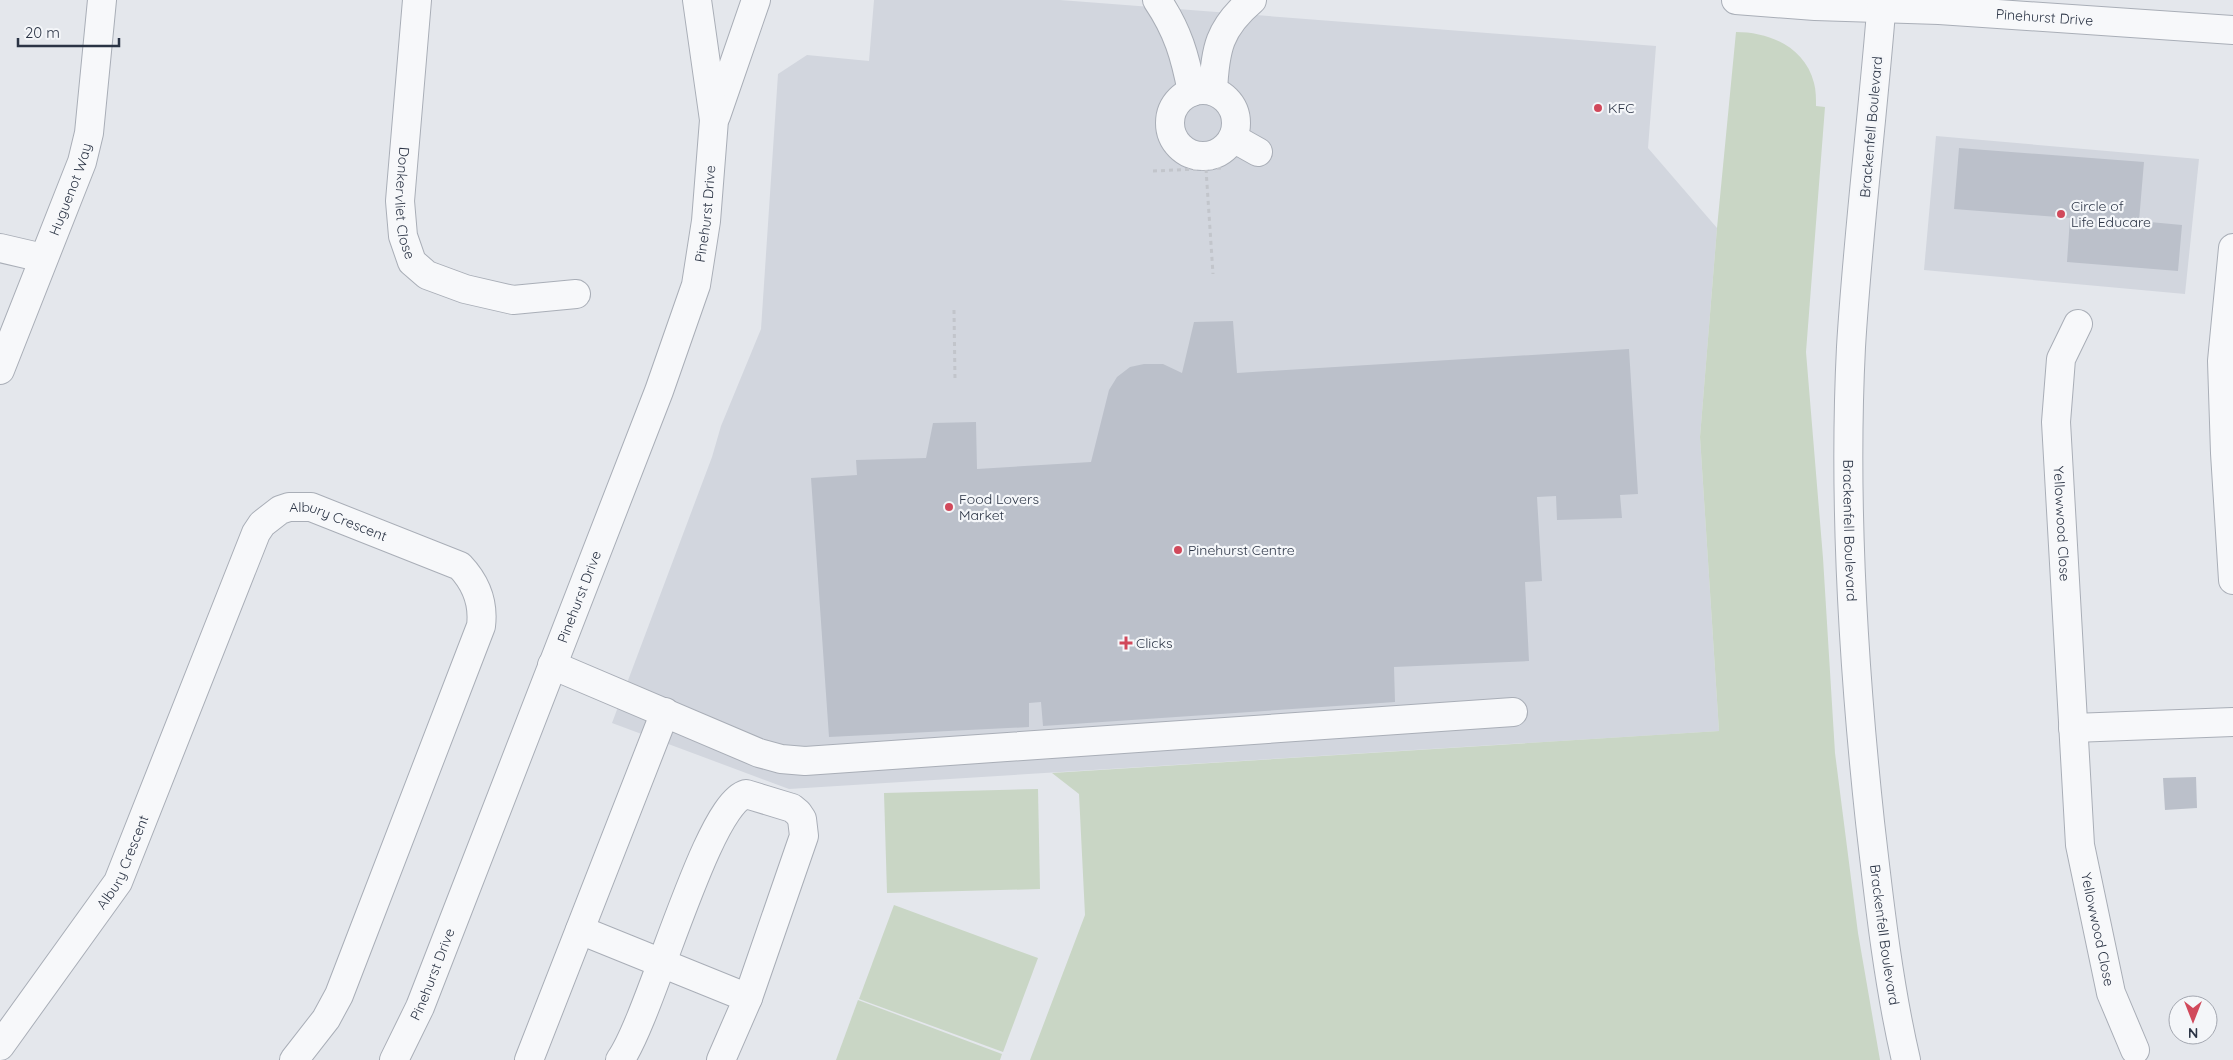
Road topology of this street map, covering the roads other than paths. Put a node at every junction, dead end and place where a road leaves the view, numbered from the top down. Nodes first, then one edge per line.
1 (102, 0) edge
2 (416, 0) edge
3 (697, 0) edge
4 (756, 0) edge
5 (1157, 0) edge
6 (1252, 0) edge
7 (1736, 0) edge
8 (1882, 4) edge
9 (2233, 30) edge
10 (1203, 91) junction
11 (714, 120) junction
12 (1233, 138) junction
13 (1258, 152) dead end
14 (0, 248) edge
15 (2233, 248) edge
16 (42, 258) junction
17 (576, 294) dead end
18 (2078, 324) dead end
19 (0, 370) edge
20 (2233, 580) edge
21 (552, 665) junction
22 (664, 712) junction
23 (1513, 712) dead end
24 (2233, 722) edge
25 (2074, 736) junction
26 (2233, 738) edge
27 (580, 930) junction
28 (662, 963) junction
29 (748, 998) junction
30 (0, 1046) edge
31 (2135, 1050) dead end
32 (294, 1060) edge
33 (394, 1060) edge
34 (529, 1060) edge
35 (620, 1060) edge
36 (721, 1060) edge
37 (1906, 1060) edge

1 - 16 street, Huguenot Way
2 - 17 street, Donkervliet Close
3 - 11 street, Pinehurst Drive
4 - 11 street, Pinehurst Drive
5 - 10 street
6 - 10 street
7 - 8 street, Pinehurst Drive
8 - 9 street, Pinehurst Drive
8 - 37 street, Brackenfell Boulevard
10 - 12 street
10 - 12 street
11 - 21 street, Pinehurst Drive
12 - 13 street
14 - 16 street
15 - 20 street
16 - 19 street, Huguenot Way
18 - 25 street, Yellowwood Close
21 - 22 street
21 - 33 street, Pinehurst Drive
22 - 23 street
22 - 27 street
24 - 25 street
25 - 26 street
25 - 31 street, Yellowwood Close
27 - 28 street
27 - 34 street
28 - 29 street
28 - 29 street
28 - 35 street
29 - 36 street
30 - 32 street, Albury Crescent

